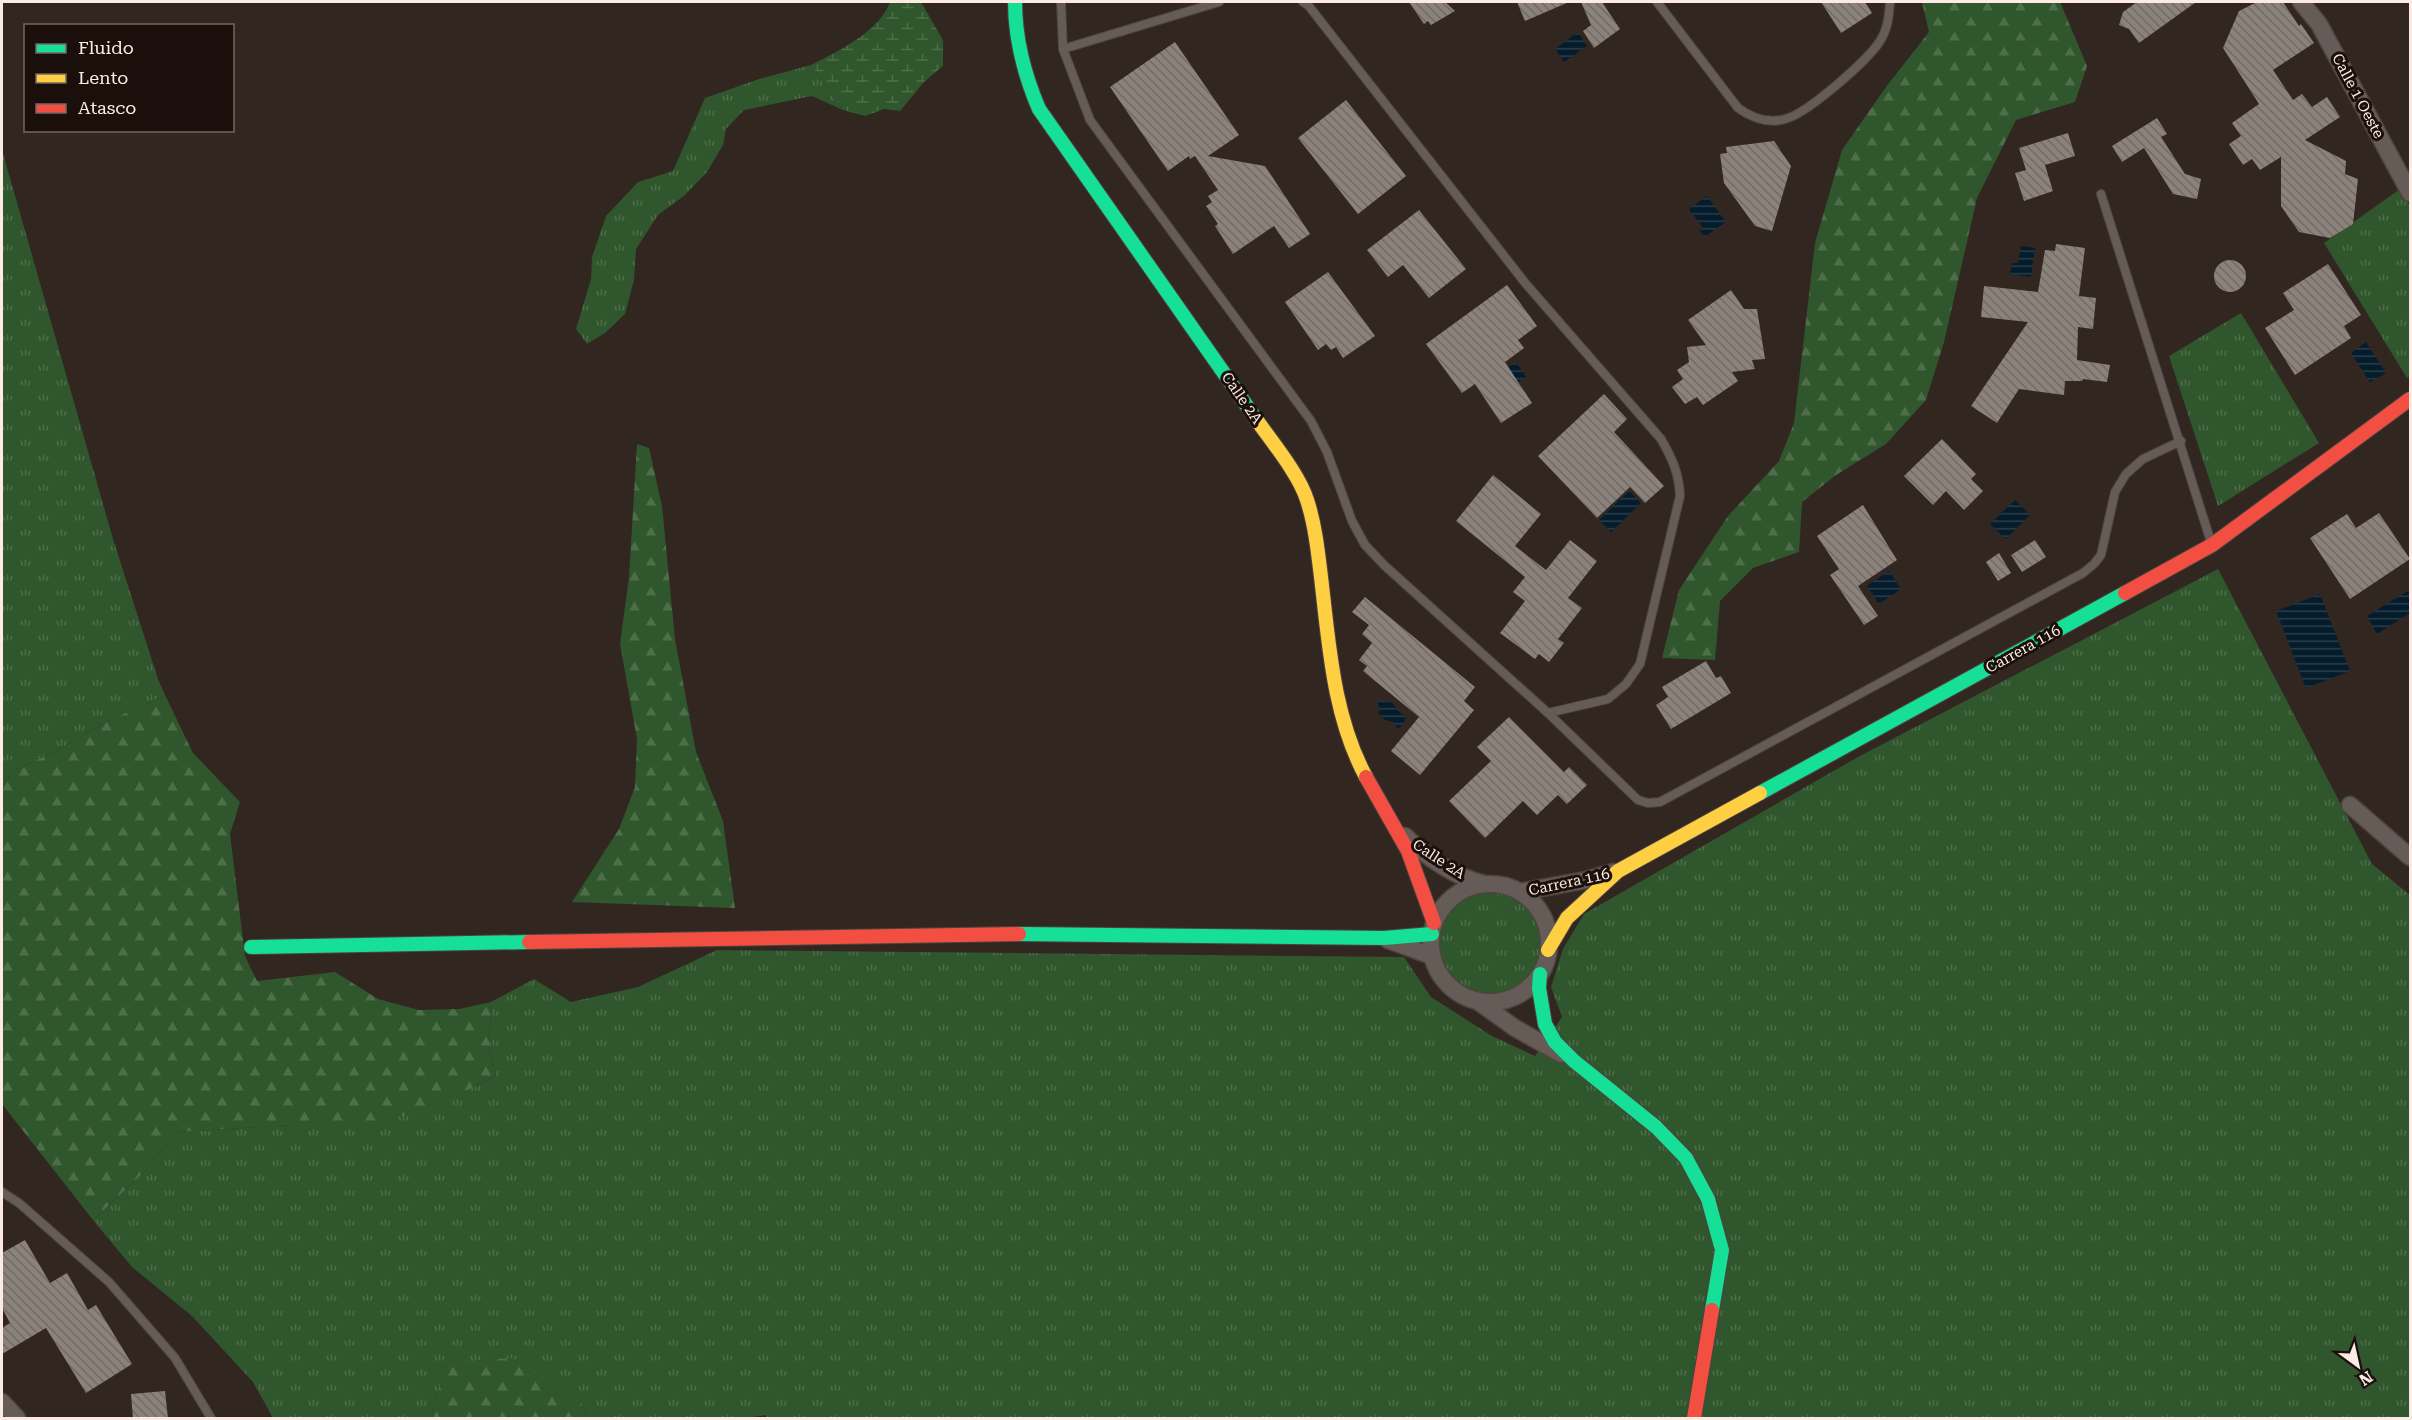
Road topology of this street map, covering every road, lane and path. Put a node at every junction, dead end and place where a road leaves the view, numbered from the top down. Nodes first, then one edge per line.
1 (1015, 2) edge
2 (1061, 2) edge
3 (1219, 2) edge
4 (1302, 2) edge
5 (1657, 2) edge
6 (1890, 2) edge
7 (2301, 2) edge
8 (1063, 49) junction
9 (2410, 193) edge
10 (2101, 194) dead end
11 (2410, 399) edge
12 (2181, 441) junction
13 (2212, 545) junction
14 (1548, 713) junction
15 (2350, 805) dead end
16 (1396, 827) junction
17 (2410, 857) edge
18 (1618, 871) junction
19 (1486, 884) junction
20 (1520, 892) junction
21 (1433, 928) junction
22 (1384, 938) junction
23 (251, 946) dead end
24 (1548, 950) junction
25 (1432, 956) junction
26 (1540, 974) junction
27 (1476, 1000) junction
28 (1574, 1060) junction
29 (2, 1192) edge
30 (2, 1402) edge
31 (17, 1419) edge
32 (211, 1419) edge
33 (1694, 1419) edge

1 - 16 street, Calle 2A
2 - 8 lane
3 - 8 lane
4 - 14 lane
5 - 6 lane
7 - 9 street, Calle 1 Oeste
8 - 14 lane
10 - 12 lane
11 - 13 street, Carrera 116
12 - 13 lane
12 - 14 lane
13 - 18 street, Carrera 116
15 - 17 street
16 - 19 street, Calle 2A
16 - 21 street, Calle 2A
18 - 20 street, Carrera 116
18 - 24 street, Carrera 116
19 - 20 street
19 - 21 street
20 - 24 street
21 - 22 street
21 - 25 street
22 - 23 street
22 - 25 street
24 - 26 street
25 - 27 street
26 - 27 street
26 - 28 street
27 - 28 street
28 - 33 street
29 - 32 lane
30 - 31 street

